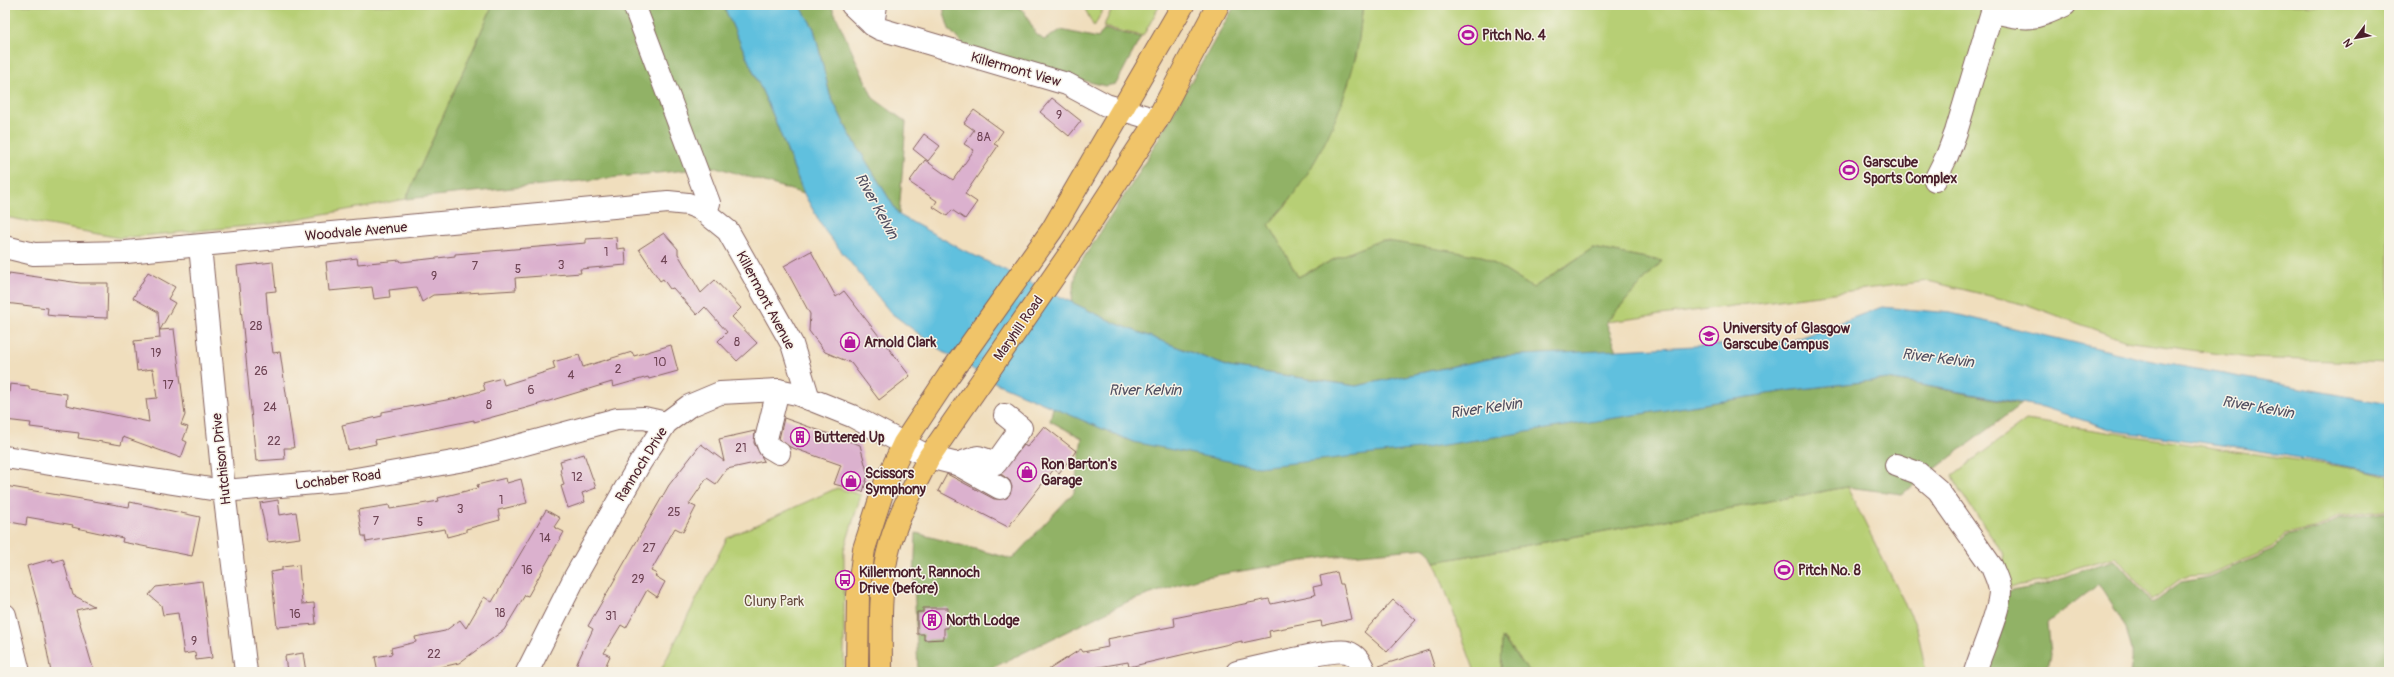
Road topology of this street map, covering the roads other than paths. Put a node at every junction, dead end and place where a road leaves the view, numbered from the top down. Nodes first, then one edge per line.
1 (634, 5) edge
2 (852, 5) edge
3 (1183, 5) edge
4 (1218, 5) edge
5 (2065, 5) edge
6 (1993, 8) edge
7 (874, 15) edge
8 (1121, 110) junction
9 (1157, 120) junction
10 (1935, 180) dead end
11 (706, 212) junction
12 (1052, 230) junction
13 (200, 246) junction
14 (1075, 246) junction
15 (5, 247) edge
16 (778, 390) junction
17 (809, 399) junction
18 (1005, 415) dead end
19 (666, 423) junction
20 (904, 443) junction
21 (779, 452) dead end
22 (5, 457) edge
23 (929, 457) junction
24 (957, 464) junction
25 (1896, 465) dead end
26 (1000, 488) dead end
27 (224, 491) junction
28 (858, 595) junction
29 (882, 596) junction
30 (5, 615) edge
31 (19, 672) edge
32 (246, 672) edge
33 (527, 672) edge
34 (857, 672) edge
35 (881, 672) edge
36 (1237, 672) edge
37 (1365, 672) edge
38 (1975, 672) edge

1 - 11 street
2 - 7 street, Killermont View
3 - 8 main road, Maryhill Road
4 - 9 main road, Maryhill Road
5 - 6 street
6 - 10 street
7 - 8 street, Killermont View
8 - 9 street, Killermont View
8 - 12 main road, Maryhill Road
9 - 14 main road, Maryhill Road
11 - 13 street, Woodvale Avenue
11 - 17 street, Killermont Avenue
12 - 14 main road
12 - 20 main road, Maryhill Road
13 - 15 street, Woodvale Avenue
13 - 27 street, Hutchison Drive
14 - 23 main road, Maryhill Road
16 - 17 street, Rannoch Drive
16 - 19 street, Rannoch Drive
16 - 21 street
17 - 20 street, Rannoch Drive
18 - 24 street
19 - 27 street, Lochaber Road
19 - 33 street, Rannoch Drive
20 - 23 street, Rannoch Drive
20 - 28 main road, Maryhill Road
22 - 27 street, Lochaber Road
23 - 24 street, Rannoch Drive
23 - 29 main road, Maryhill Road
24 - 26 street, Rannoch Drive
25 - 38 street
27 - 32 street, Hutchison Drive
28 - 29 street
28 - 34 main road, Maryhill Road
29 - 35 main road, Maryhill Road
30 - 31 street
36 - 37 street

